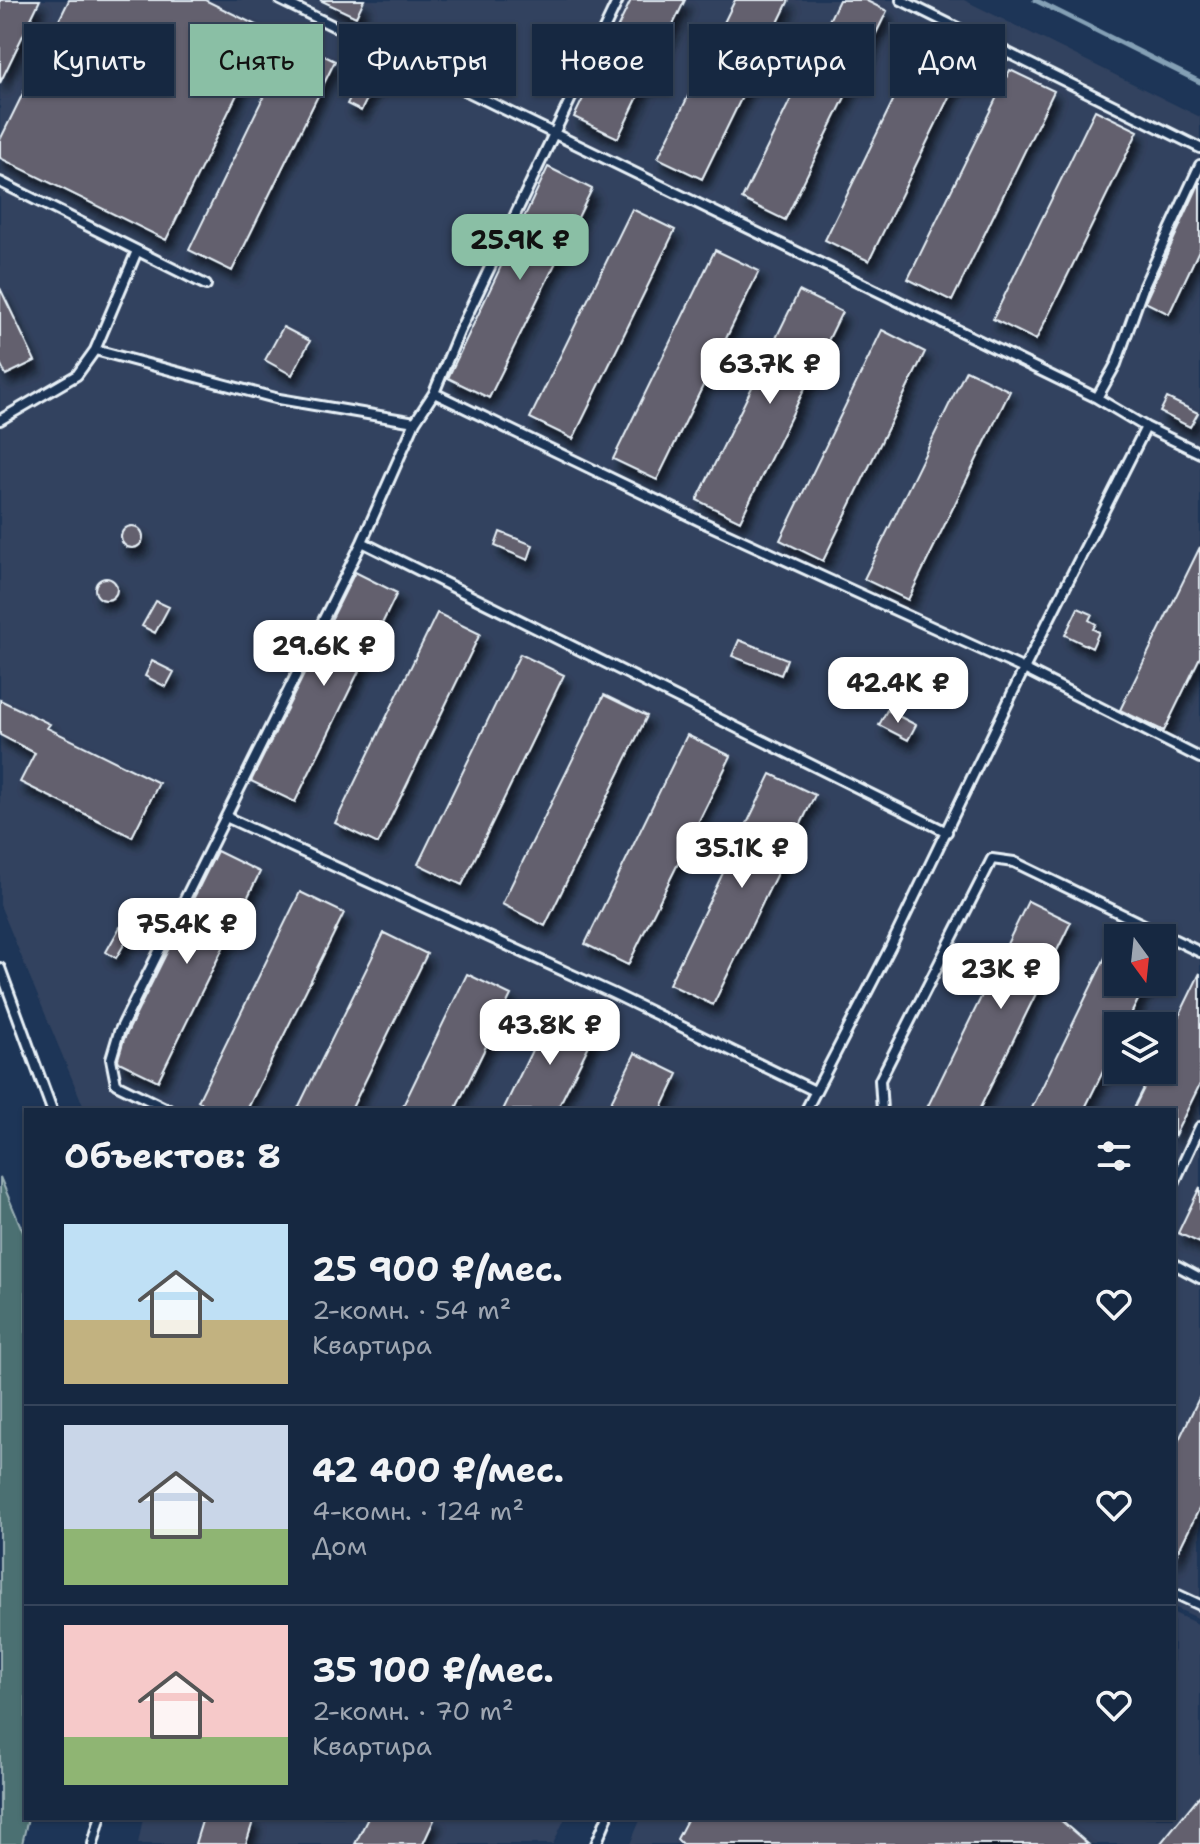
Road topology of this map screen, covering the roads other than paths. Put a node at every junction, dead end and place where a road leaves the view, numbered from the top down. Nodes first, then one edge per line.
1 (280, 0) edge
2 (618, 0) edge
3 (901, 0) edge
4 (553, 132) junction
5 (1200, 148) edge
6 (1200, 165) edge
7 (0, 182) edge
8 (137, 251) junction
9 (206, 285) dead end
10 (95, 350) junction
11 (434, 393) junction
12 (1097, 398) junction
13 (0, 420) edge
14 (415, 422) junction
15 (1146, 427) junction
16 (1200, 453) edge
17 (362, 542) junction
18 (1024, 669) junction
19 (1200, 758) edge
20 (226, 817) junction
21 (947, 832) junction
22 (1200, 952) edge
23 (0, 968) edge
24 (815, 1091) junction
25 (51, 1108) edge
26 (165, 1108) edge
27 (807, 1108) edge
28 (882, 1108) edge
29 (1200, 1127) edge
30 (1176, 1179) edge
31 (1176, 1265) edge
32 (1200, 1278) edge
33 (1176, 1594) edge
34 (1200, 1605) edge
35 (99, 1820) edge
36 (606, 1820) edge
37 (93, 1844) edge
38 (596, 1844) edge

1 - 4 lane
2 - 4 lane
3 - 5 lane
4 - 11 lane
4 - 12 lane
6 - 12 lane
7 - 8 lane
8 - 9 lane
8 - 10 lane
10 - 13 lane
10 - 14 lane
11 - 14 lane
11 - 18 lane
12 - 15 lane
14 - 17 lane
15 - 16 lane
15 - 18 lane
17 - 20 lane
17 - 21 lane
18 - 19 lane
18 - 21 lane
20 - 24 lane
20 - 26 lane
21 - 24 lane
22 - 28 lane
23 - 25 lane
24 - 27 lane
29 - 30 lane
31 - 32 lane
33 - 34 lane
35 - 37 lane
36 - 38 lane

